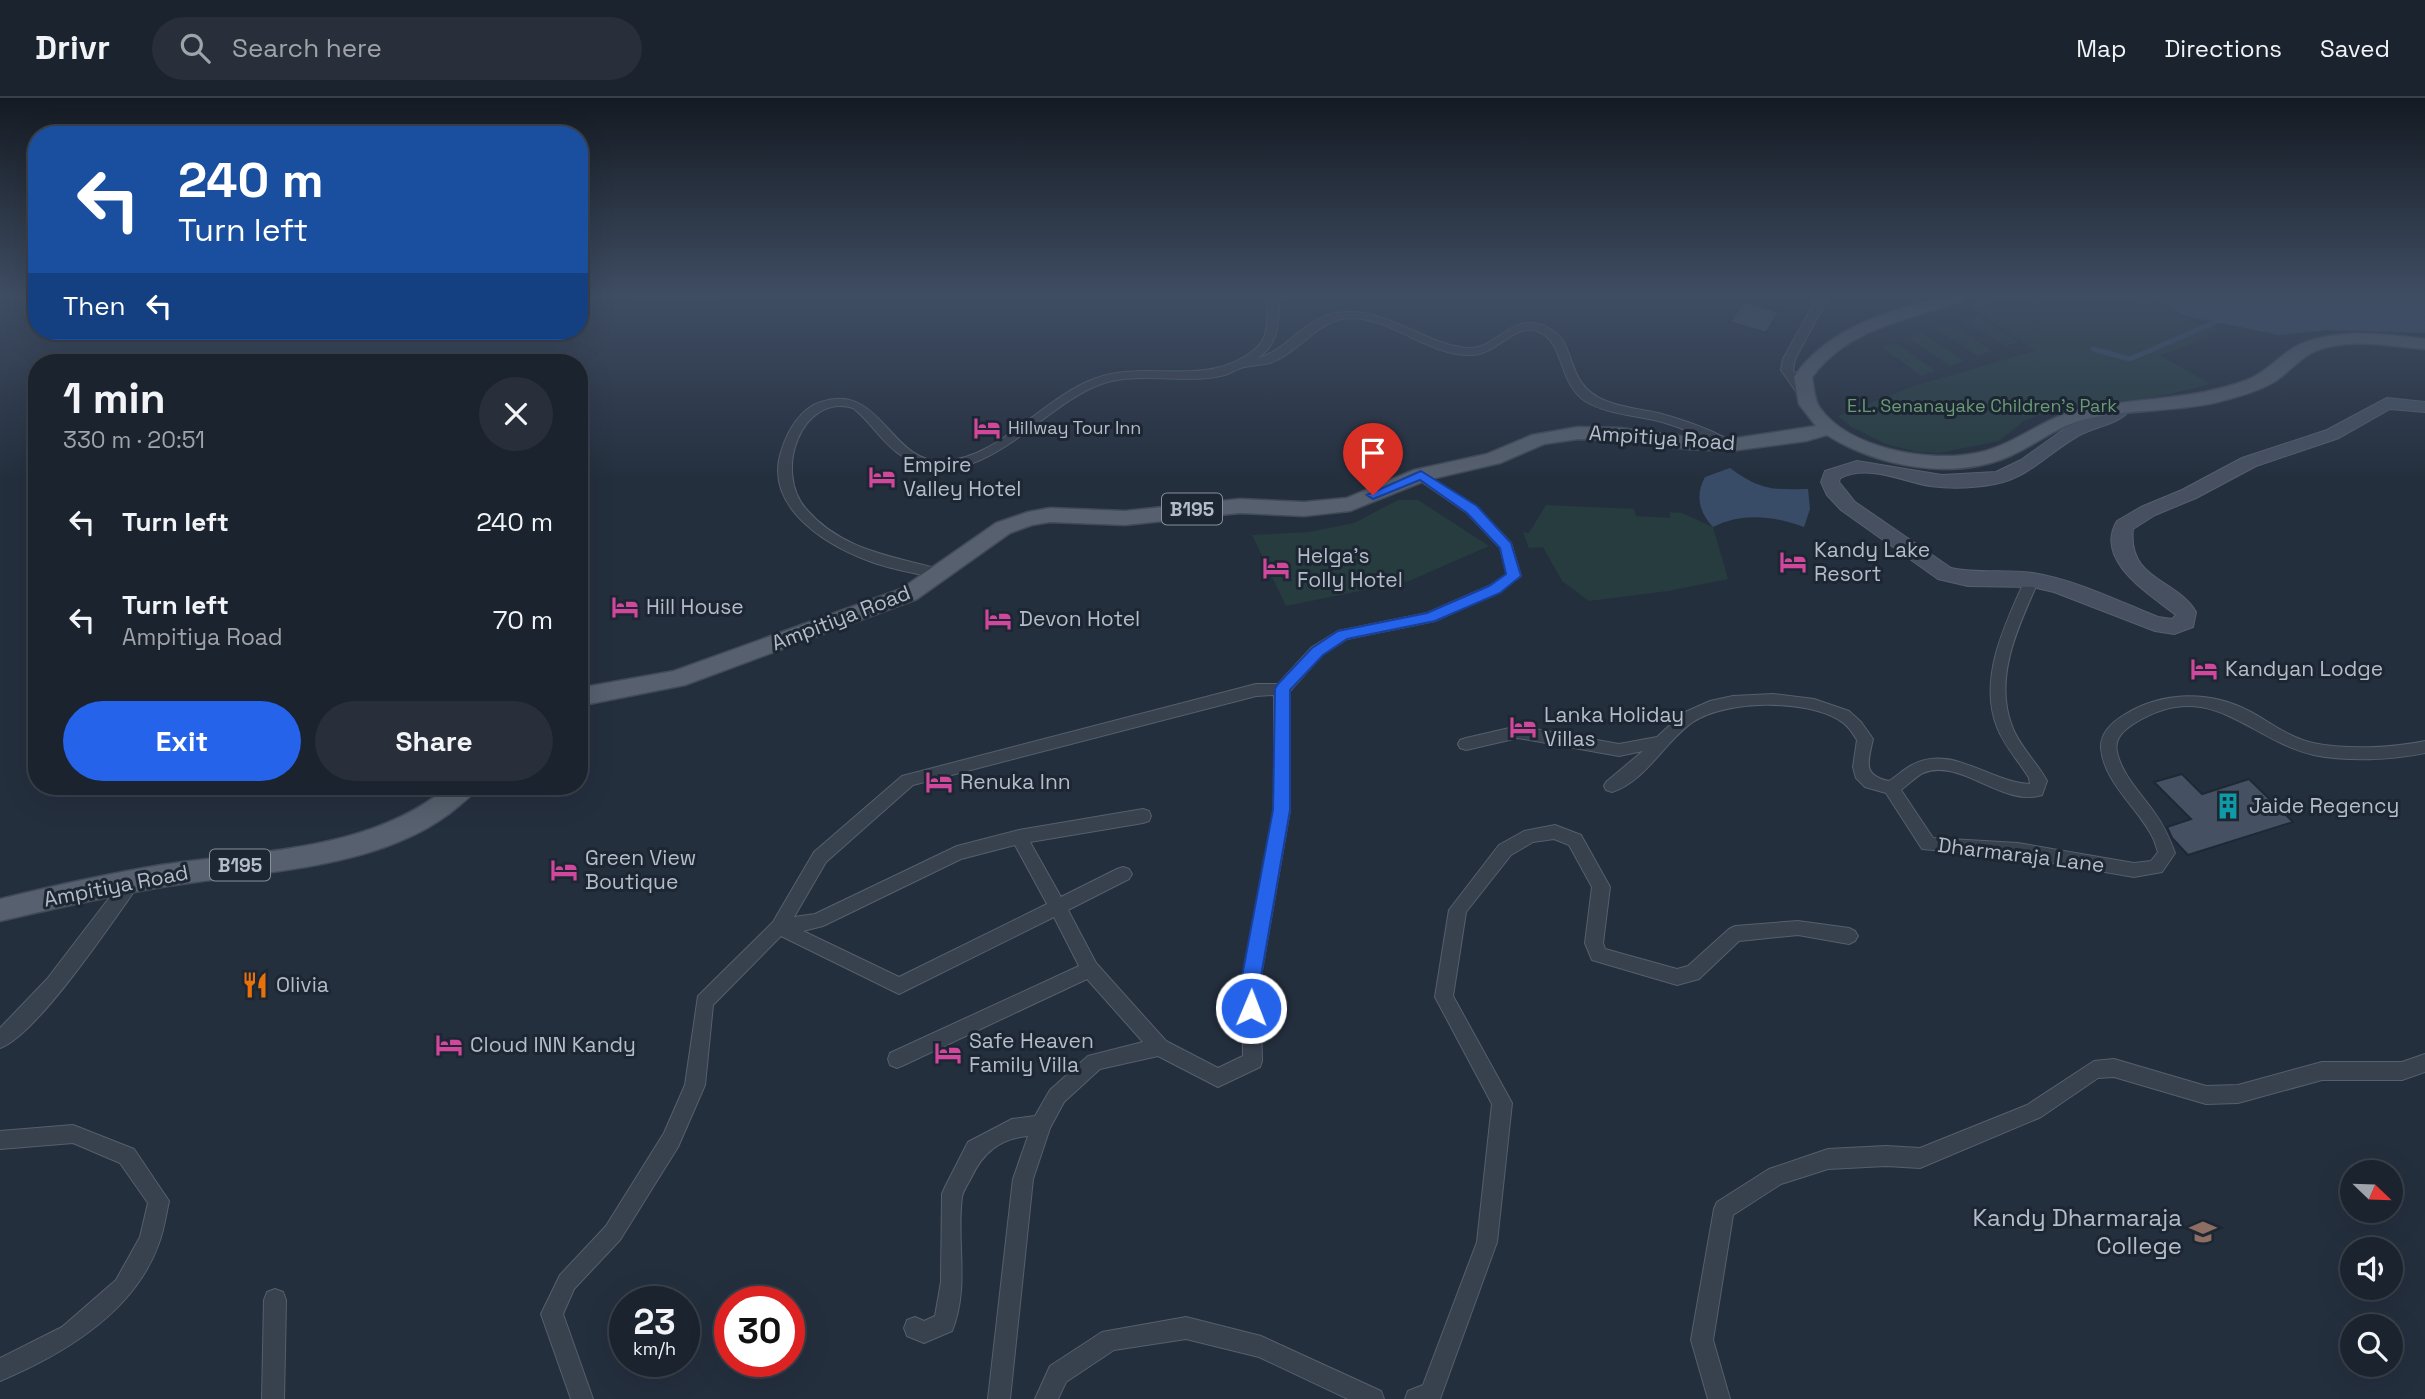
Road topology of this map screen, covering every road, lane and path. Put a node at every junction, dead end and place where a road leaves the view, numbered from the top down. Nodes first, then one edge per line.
1 (1248, 359) edge
2 (1268, 359) edge
3 (1563, 359) edge
4 (1789, 359) edge
5 (1815, 359) edge
6 (2289, 359) edge
7 (1234, 368) junction
8 (1806, 397) junction
9 (2425, 407) edge
10 (2122, 409) junction
11 (1830, 428) junction
12 (1730, 445) junction
13 (1421, 475) junction
14 (940, 574) junction
15 (2032, 580) junction
16 (1282, 689) junction
17 (588, 695) edge
18 (1660, 742) junction
19 (1466, 744) dead end
20 (2425, 747) edge
21 (1612, 786) dead end
22 (1891, 788) junction
23 (455, 795) edge
24 (1143, 816) dead end
25 (1019, 837) junction
26 (1123, 874) dead end
27 (132, 881) junction
28 (1058, 907) junction
29 (0, 910) edge
30 (779, 927) junction
31 (1849, 936) dead end
32 (1090, 969) junction
33 (0, 1040) edge
34 (1159, 1047) junction
35 (897, 1059) dead end
36 (2425, 1063) edge
37 (1041, 1125) junction
38 (0, 1140) edge
39 (275, 1300) dead end
40 (915, 1328) dead end
41 (0, 1370) edge
42 (273, 1399) edge
43 (582, 1399) edge
44 (999, 1399) edge
45 (1046, 1399) edge
46 (1373, 1399) edge
47 (1416, 1399) edge
48 (1719, 1399) edge

1 - 7 street
2 - 7 street
3 - 12 street
4 - 8 street
5 - 8 main road
6 - 10 main road
7 - 14 street
8 - 11 main road
9 - 15 main road
10 - 11 main road
10 - 15 main road
11 - 12 main road, Ampitiya Road / B195
12 - 13 main road, Ampitiya Road / B195
13 - 14 main road, Ampitiya Road / B195
13 - 16 street
14 - 17 main road, Ampitiya Road / B195
15 - 22 street
16 - 30 street
16 - 34 street
18 - 19 street
18 - 21 street
18 - 22 street
20 - 22 street, Dharmaraja Lane
23 - 27 main road, Ampitiya Road / B195
24 - 25 street
25 - 28 street
25 - 30 street
26 - 28 street
27 - 29 main road, Ampitiya Road / B195
27 - 33 street
28 - 30 street
28 - 32 street
30 - 43 street
31 - 47 street
32 - 34 street
32 - 35 street
34 - 37 street
36 - 48 street
37 - 40 street
37 - 44 street
38 - 41 street
39 - 42 street
45 - 46 street

